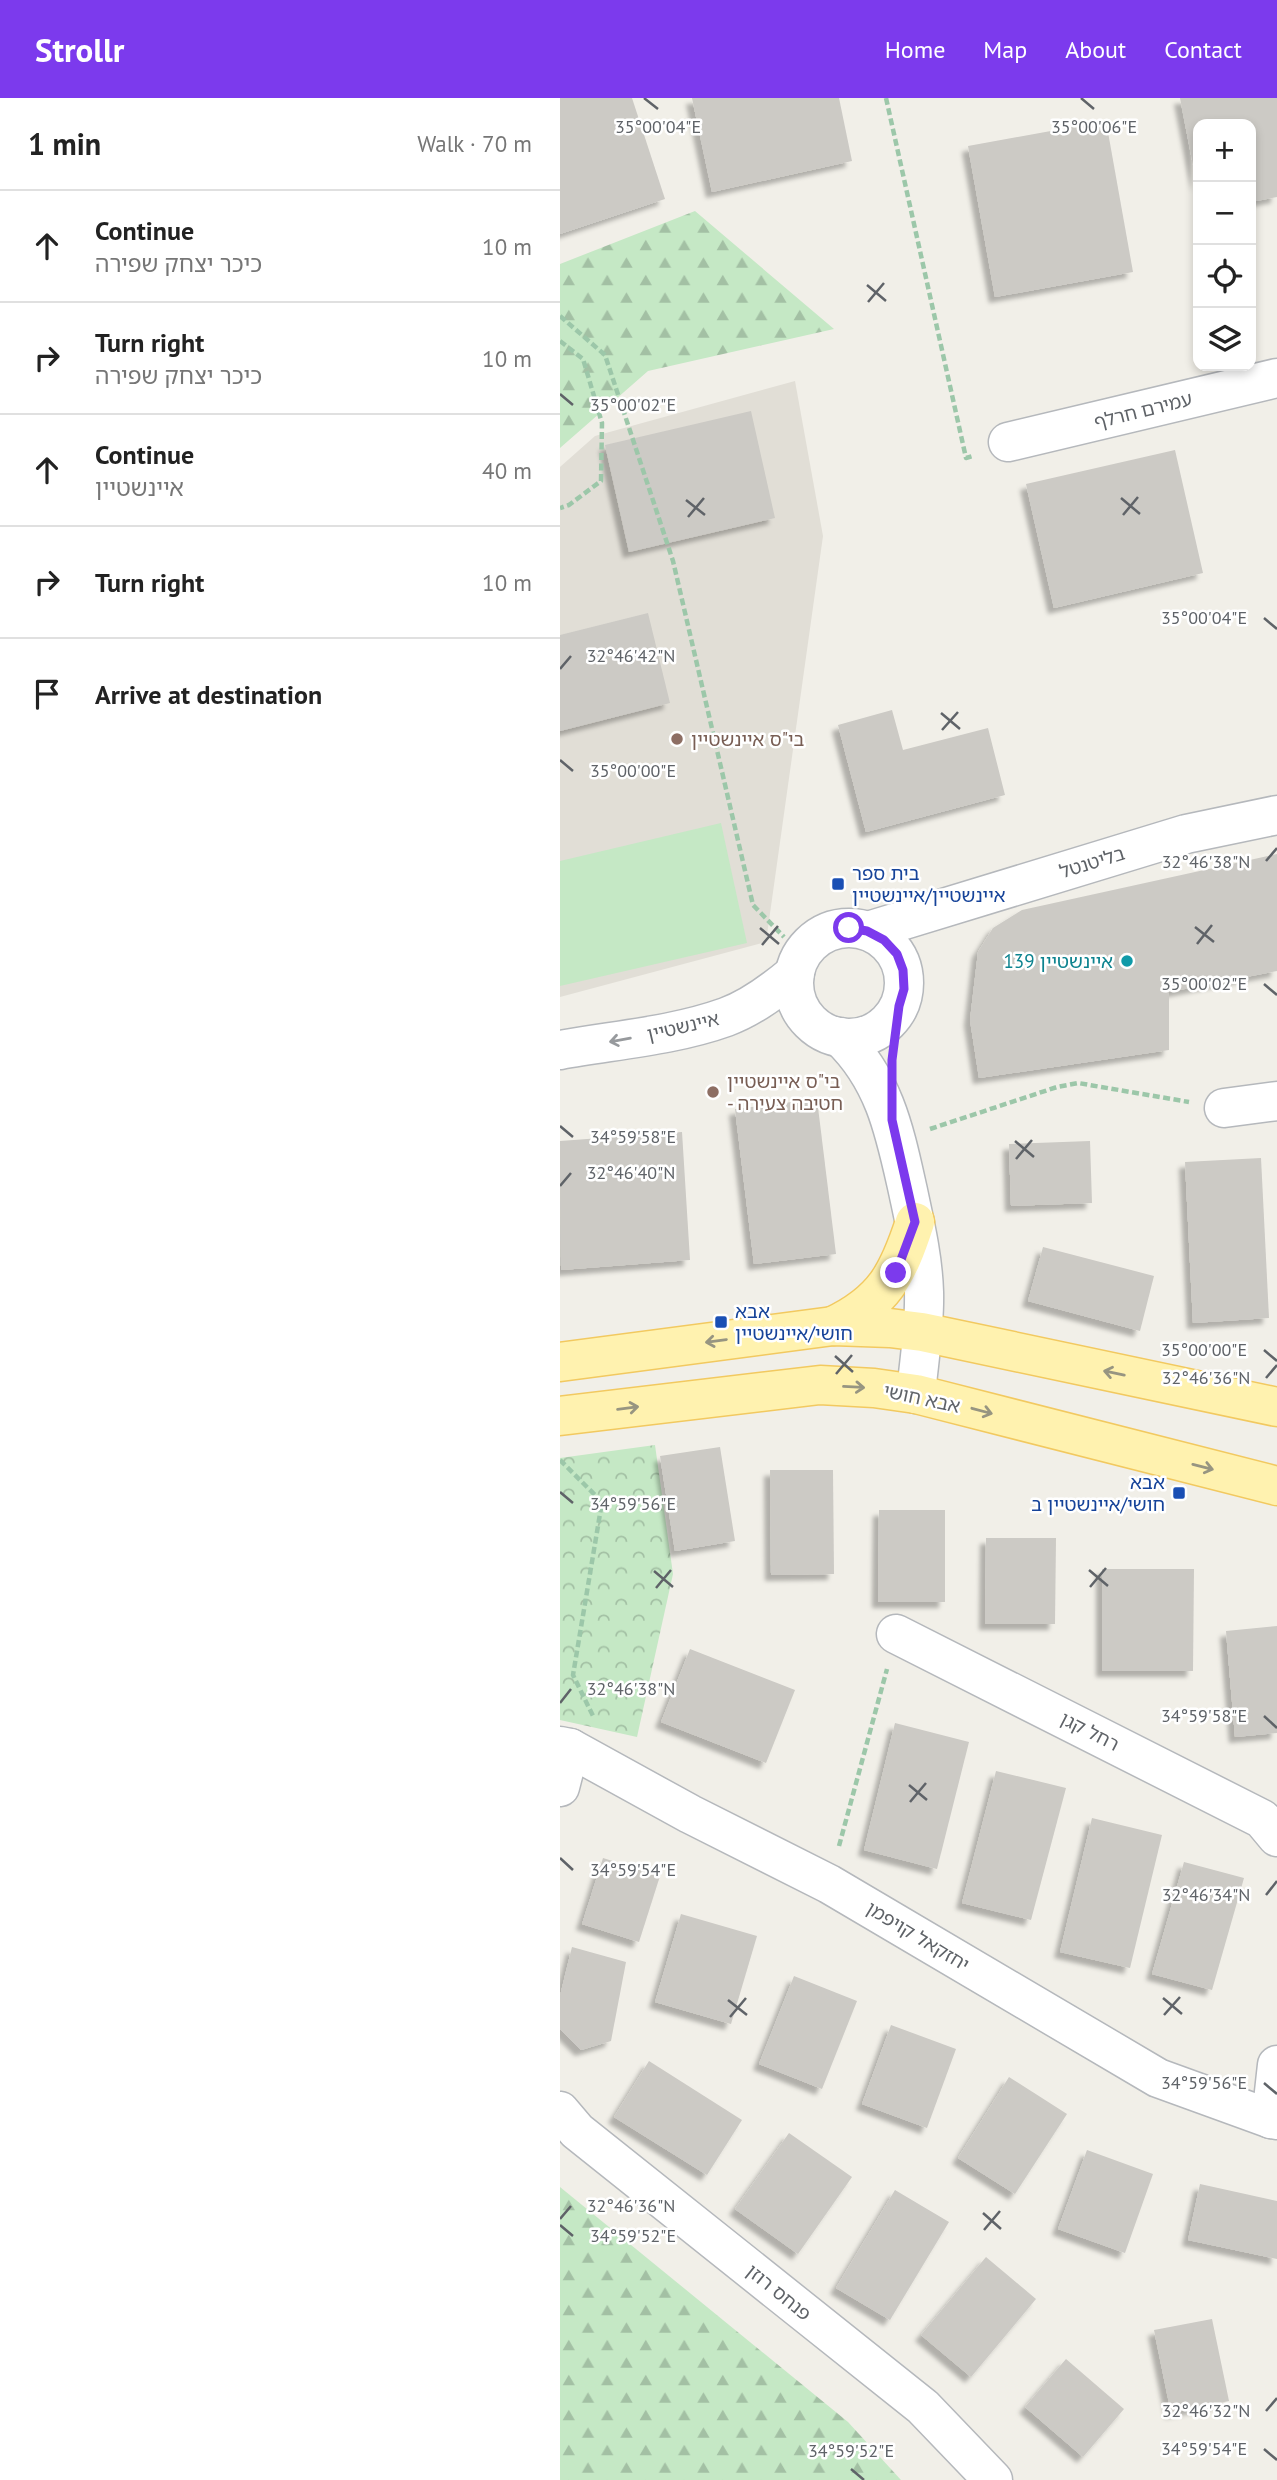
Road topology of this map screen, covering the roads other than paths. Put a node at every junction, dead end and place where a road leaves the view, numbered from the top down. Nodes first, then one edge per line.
1 (1277, 378) edge
2 (1008, 442) road end
3 (1277, 815) edge
4 (990, 893) junction
5 (867, 931) junction
6 (798, 964) junction
7 (901, 988) junction
8 (840, 1037) junction
9 (560, 1050) edge
10 (1277, 1101) edge
11 (1224, 1108) road end
12 (894, 1130) junction
13 (915, 1222) junction
14 (832, 1326) junction
15 (922, 1332) junction
16 (560, 1362) edge
17 (916, 1394) junction
18 (1277, 1407) edge
19 (560, 1416) edge
20 (1277, 1486) edge
21 (896, 1634) road end
22 (565, 1747) edge
23 (560, 1787) edge
24 (1277, 1837) edge
25 (1277, 2065) edge
26 (560, 2110) edge
27 (1274, 2120) edge
28 (993, 2480) edge

1 - 2 street, עמירם חרלף
3 - 4 street, בליטנטל
4 - 5 street, בליטנטל
4 - 7 street, בליטנטל
5 - 6 street
5 - 7 street
6 - 8 street
6 -> 9 street, איינשטיין
7 - 8 street
7 - 12 street
8 - 12 street
10 - 11 street
12 - 13 street
13 - 14 main road
13 - 15 street
14 - 15 main road
14 -> 16 main road
15 - 17 street
18 -> 15 main road
19 -> 17 main road, אבא חושי
17 -> 20 main road, אבא חושי
21 - 24 street, רחל קגן
22 - 23 street
22 - 27 street, יחזקאל קויפמן
25 - 27 street
26 - 28 street, פנחס רוזן

